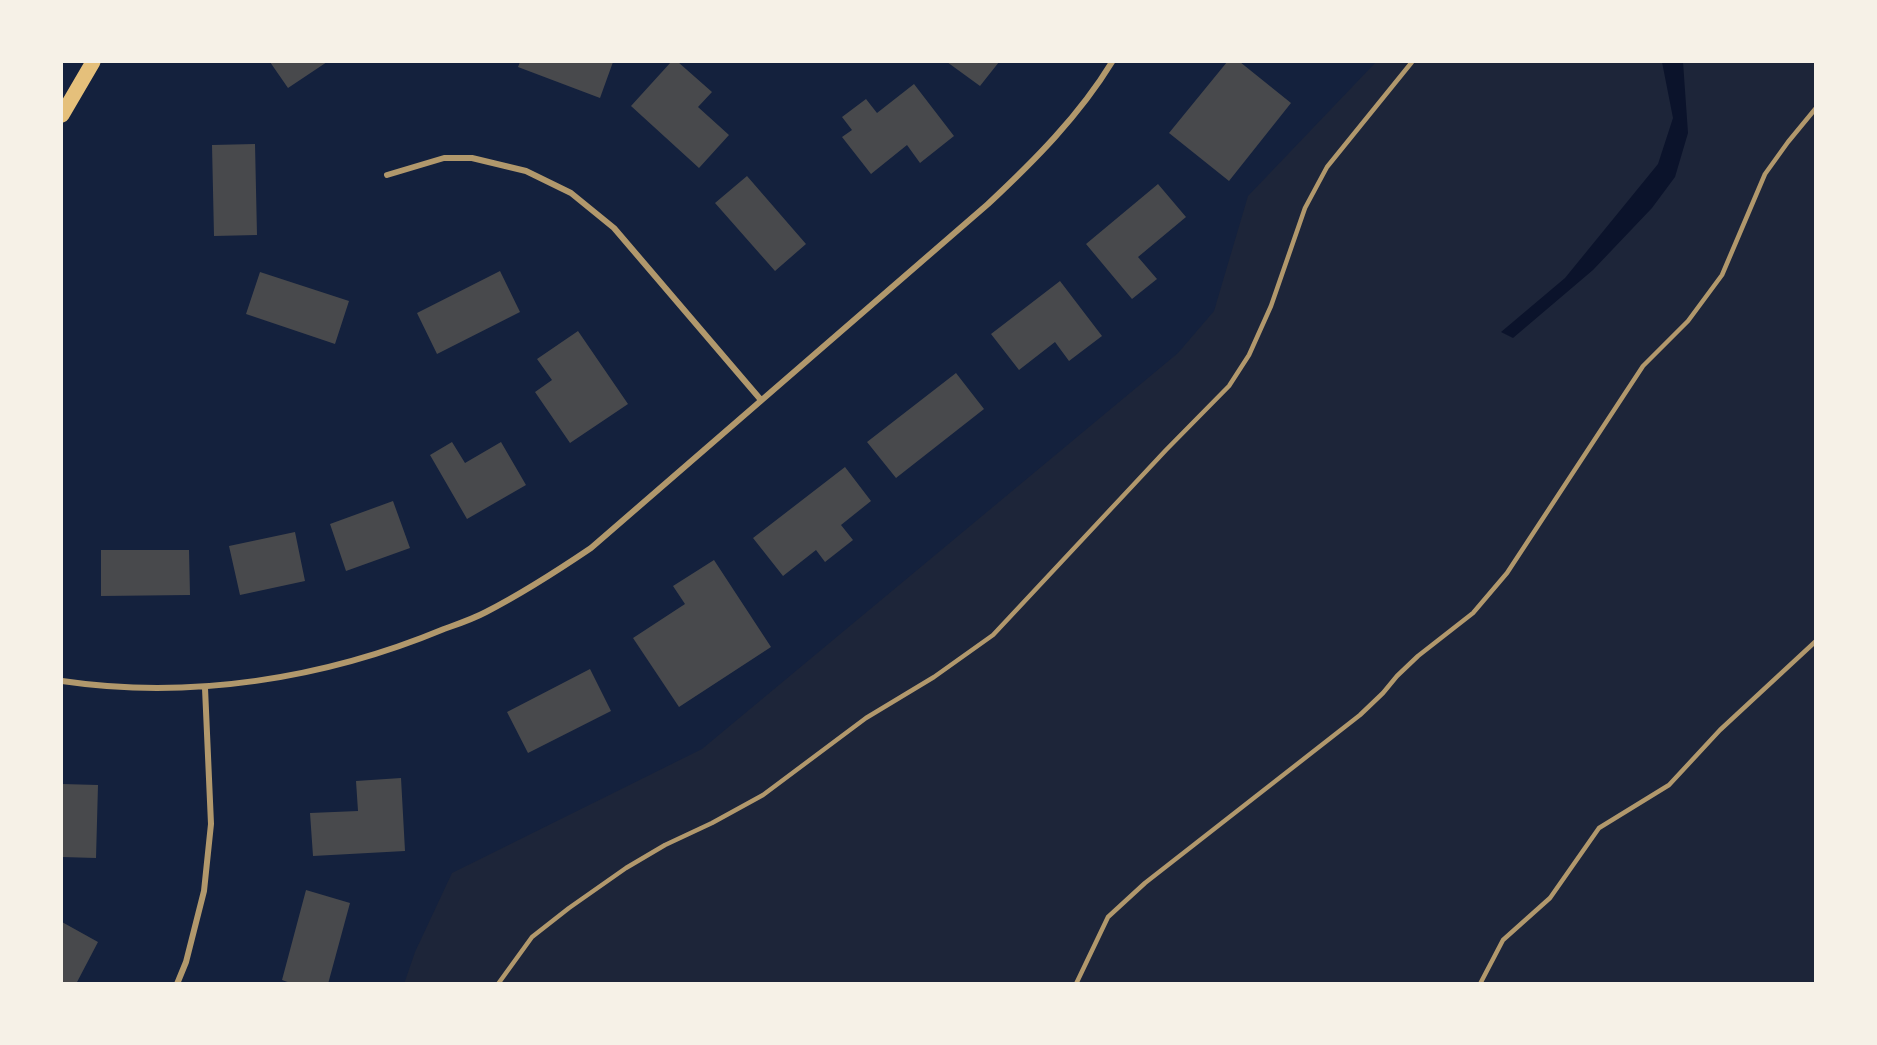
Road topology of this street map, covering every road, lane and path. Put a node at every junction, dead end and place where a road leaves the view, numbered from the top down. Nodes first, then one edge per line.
1 (93, 62) edge
2 (1112, 62) edge
3 (1412, 62) edge
4 (1815, 108) edge
5 (62, 115) edge
6 (387, 175) dead end
7 (761, 400) junction
8 (1815, 641) edge
9 (62, 681) edge
10 (205, 688) junction
11 (177, 984) edge
12 (498, 984) edge
13 (1076, 984) edge
14 (1480, 984) edge

1 - 5 main road
2 - 7 street
3 - 12 lane
4 - 13 lane
6 - 7 street
7 - 10 street
8 - 14 lane
9 - 10 street
10 - 11 street

